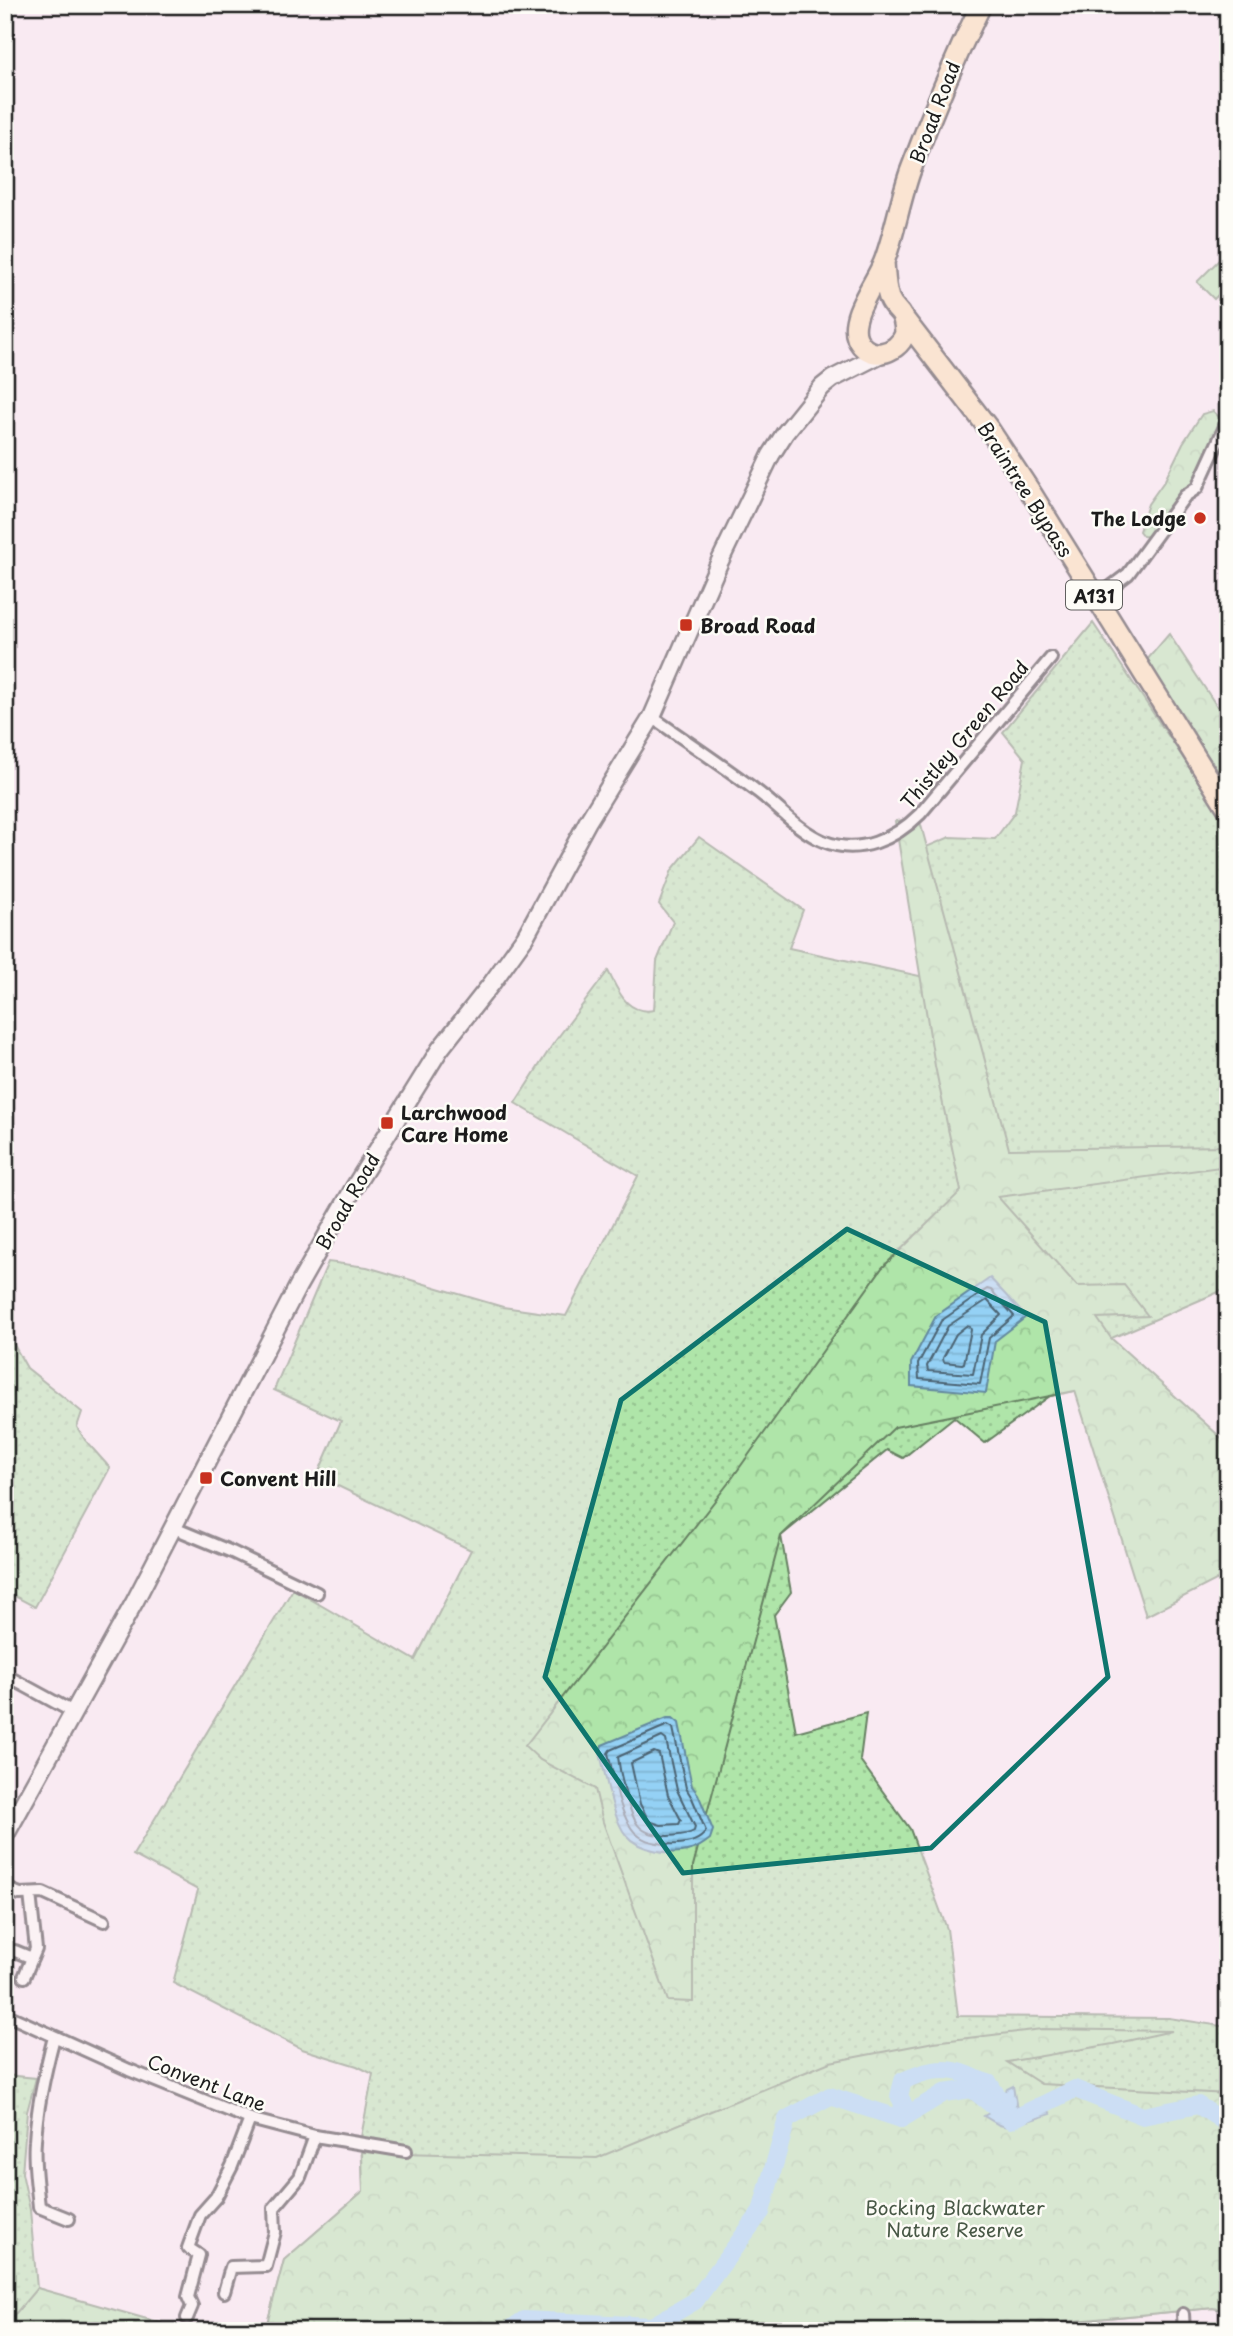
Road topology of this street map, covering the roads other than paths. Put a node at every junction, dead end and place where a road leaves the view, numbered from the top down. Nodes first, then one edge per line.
1 (981, 5) edge
2 (884, 262) junction
3 (892, 304) junction
4 (861, 310) junction
5 (905, 320) junction
6 (858, 340) junction
7 (889, 351) junction
8 (832, 379) junction
9 (954, 386) junction
10 (1228, 420) edge
11 (1096, 598) junction
12 (1051, 658) dead end
13 (652, 717) junction
14 (1228, 809) edge
15 (174, 1528) junction
16 (317, 1593) dead end
17 (5, 1675) edge
18 (73, 1712) junction
19 (5, 1836) edge
20 (5, 1888) edge
21 (30, 1894) junction
22 (104, 1921) dead end
23 (15, 1951) dead end
24 (32, 1958) junction
25 (24, 1977) dead end
26 (5, 2014) edge
27 (54, 2037) junction
28 (250, 2119) junction
29 (314, 2136) junction
30 (406, 2151) dead end
31 (69, 2219) dead end
32 (223, 2292) dead end
33 (190, 2301) junction
34 (204, 2310) dead end
35 (1183, 2314) dead end
36 (187, 2318) dead end
37 (1184, 2331) edge

1 - 2 highway, Broad Road / A131
2 - 3 highway, Broad Road / A131
2 - 4 highway, Broad Road / A131
3 - 4 highway
3 - 5 highway, Broad Road / A131
4 - 6 highway, Broad Road / A131
5 - 7 highway
5 - 9 highway, Braintree Bypass / A131
6 - 7 highway, A131
6 - 8 main road, Broad Road
7 - 8 main road, Broad Road
7 - 9 highway, Braintree Bypass / A131
8 - 13 main road, Broad Road
9 - 11 highway, Braintree Bypass / A131
10 - 11 street
11 - 14 highway, Braintree Bypass / A131
12 - 13 street, Thistley Green Road
13 - 15 main road, Broad Road
15 - 16 street
15 - 18 main road
17 - 18 street
18 - 19 main road
20 - 21 street
21 - 22 street
21 - 24 street
23 - 24 street
24 - 25 street
26 - 27 street, Convent Lane
27 - 28 street, Convent Lane
27 - 31 street
28 - 29 street, Convent Lane
28 - 33 street
29 - 30 street, Convent Lane
29 - 32 street
33 - 34 street
33 - 36 street
35 - 37 street

